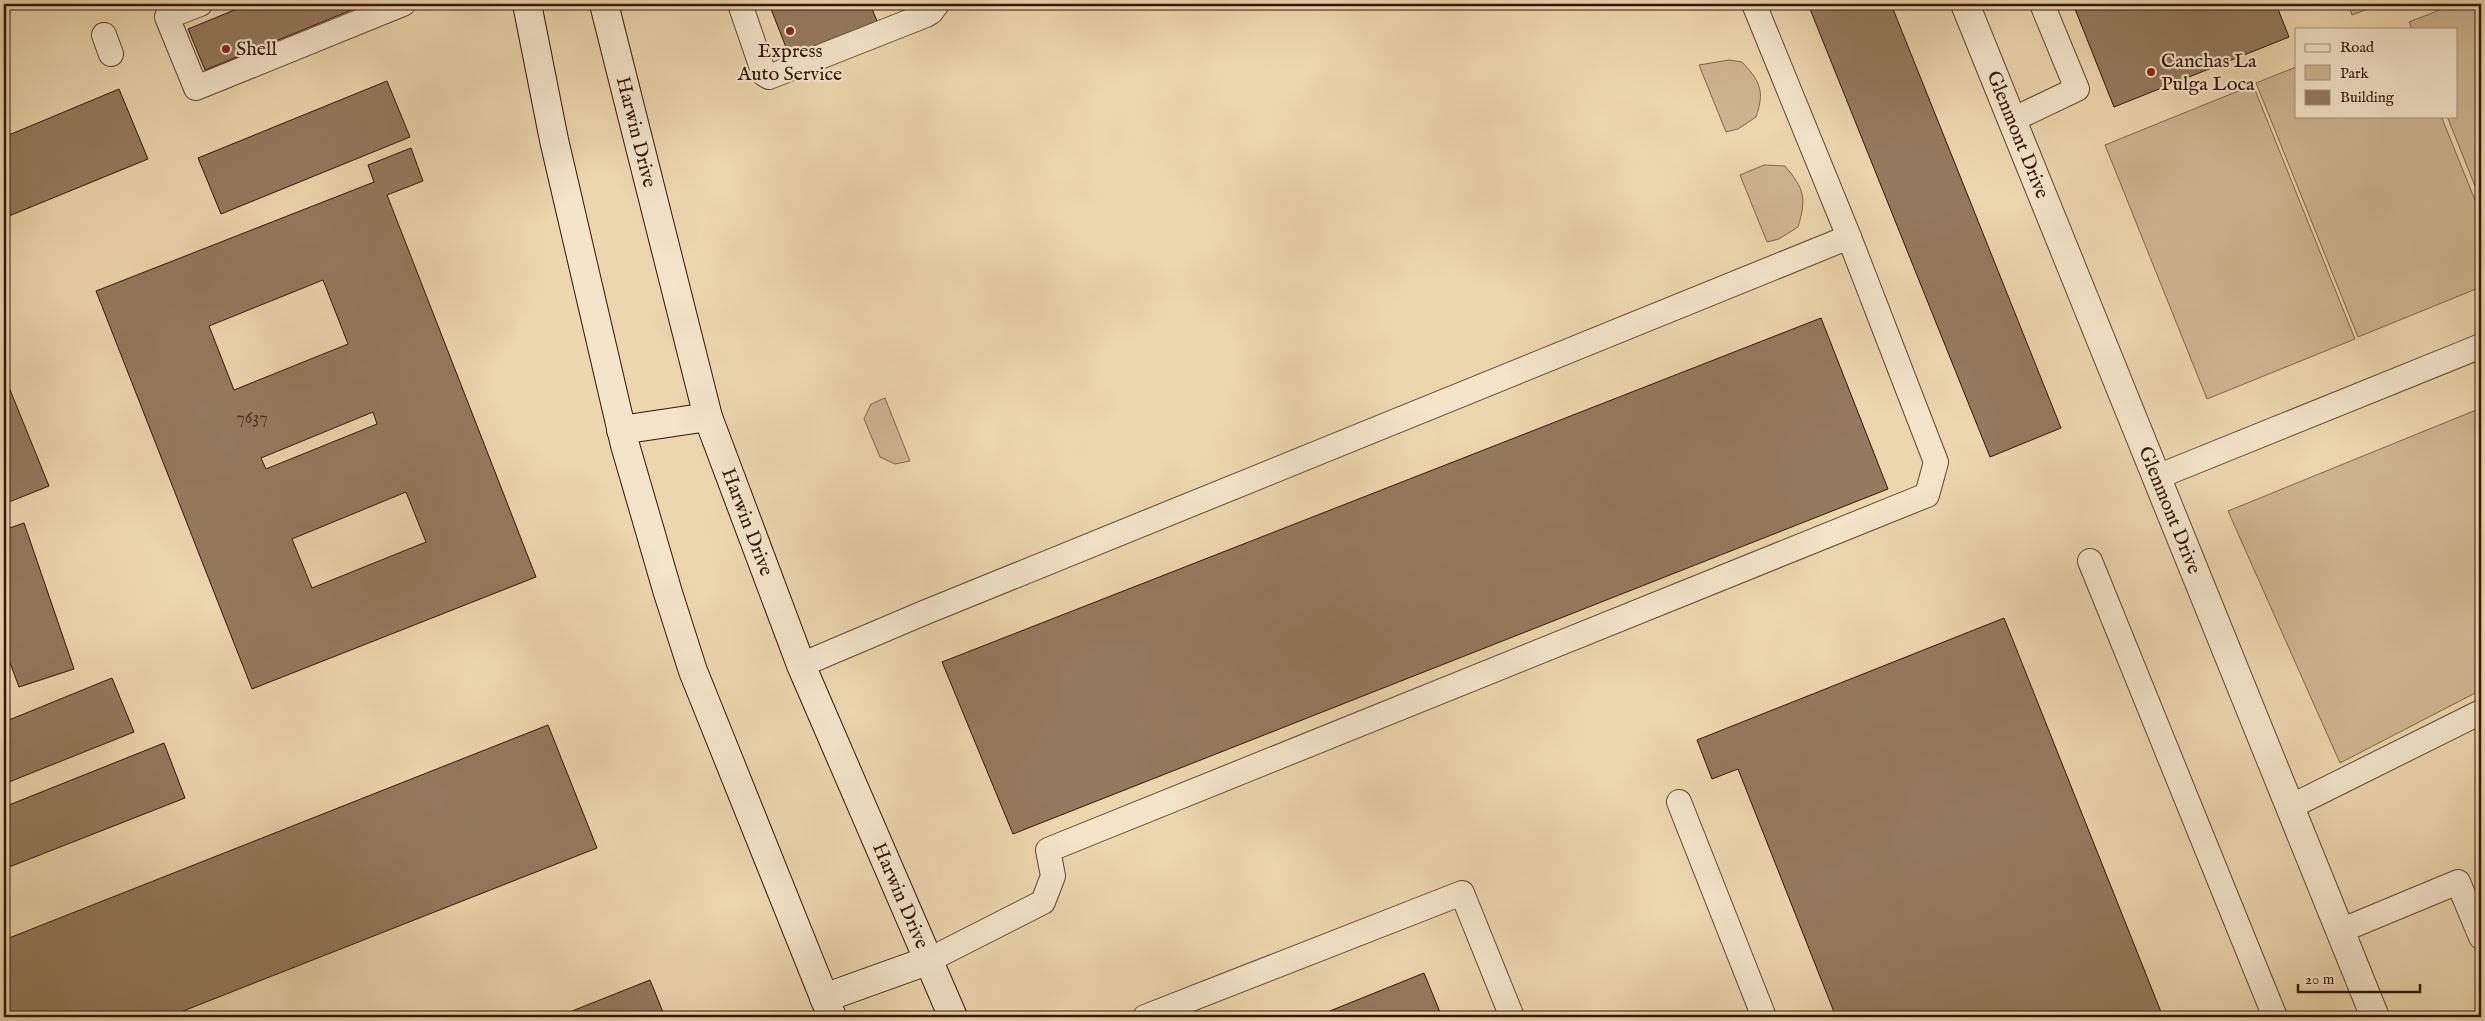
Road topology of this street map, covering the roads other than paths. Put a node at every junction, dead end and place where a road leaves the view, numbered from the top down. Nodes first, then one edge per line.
1 (200, 4) edge
2 (403, 4) edge
3 (527, 4) edge
4 (604, 4) edge
5 (740, 4) edge
6 (937, 4) edge
7 (1754, 4) edge
8 (1966, 4) edge
9 (2042, 4) edge
10 (2012, 120) junction
11 (1849, 237) junction
12 (2481, 346) edge
13 (708, 417) junction
14 (621, 430) junction
15 (2157, 477) junction
16 (2090, 560) dead end
17 (801, 665) junction
18 (2481, 712) edge
19 (1679, 802) dead end
20 (2290, 807) junction
21 (2340, 931) junction
22 (2481, 937) edge
23 (926, 961) junction
24 (828, 1007) edge
25 (953, 1017) edge
26 (1144, 1017) edge
27 (1512, 1017) edge
28 (1764, 1017) edge
29 (2275, 1017) edge
30 (2375, 1017) edge

1 - 2 lane
3 - 14 main road
4 - 13 main road, Harwin Drive
5 - 6 lane
7 - 11 lane
8 - 10 main road, Glenmont Drive
9 - 10 lane
10 - 15 main road, Glenmont Drive
11 - 17 lane
11 - 23 lane
12 - 15 lane
13 - 14 main road
13 - 17 main road, Harwin Drive
14 - 24 main road
15 - 20 main road, Glenmont Drive
16 - 29 lane
17 - 23 main road, Harwin Drive
18 - 20 lane
19 - 28 lane
20 - 21 main road, Glenmont Drive
21 - 22 lane
21 - 30 main road, Glenmont Drive
23 - 24 main road
23 - 25 main road, Harwin Drive
26 - 27 lane

